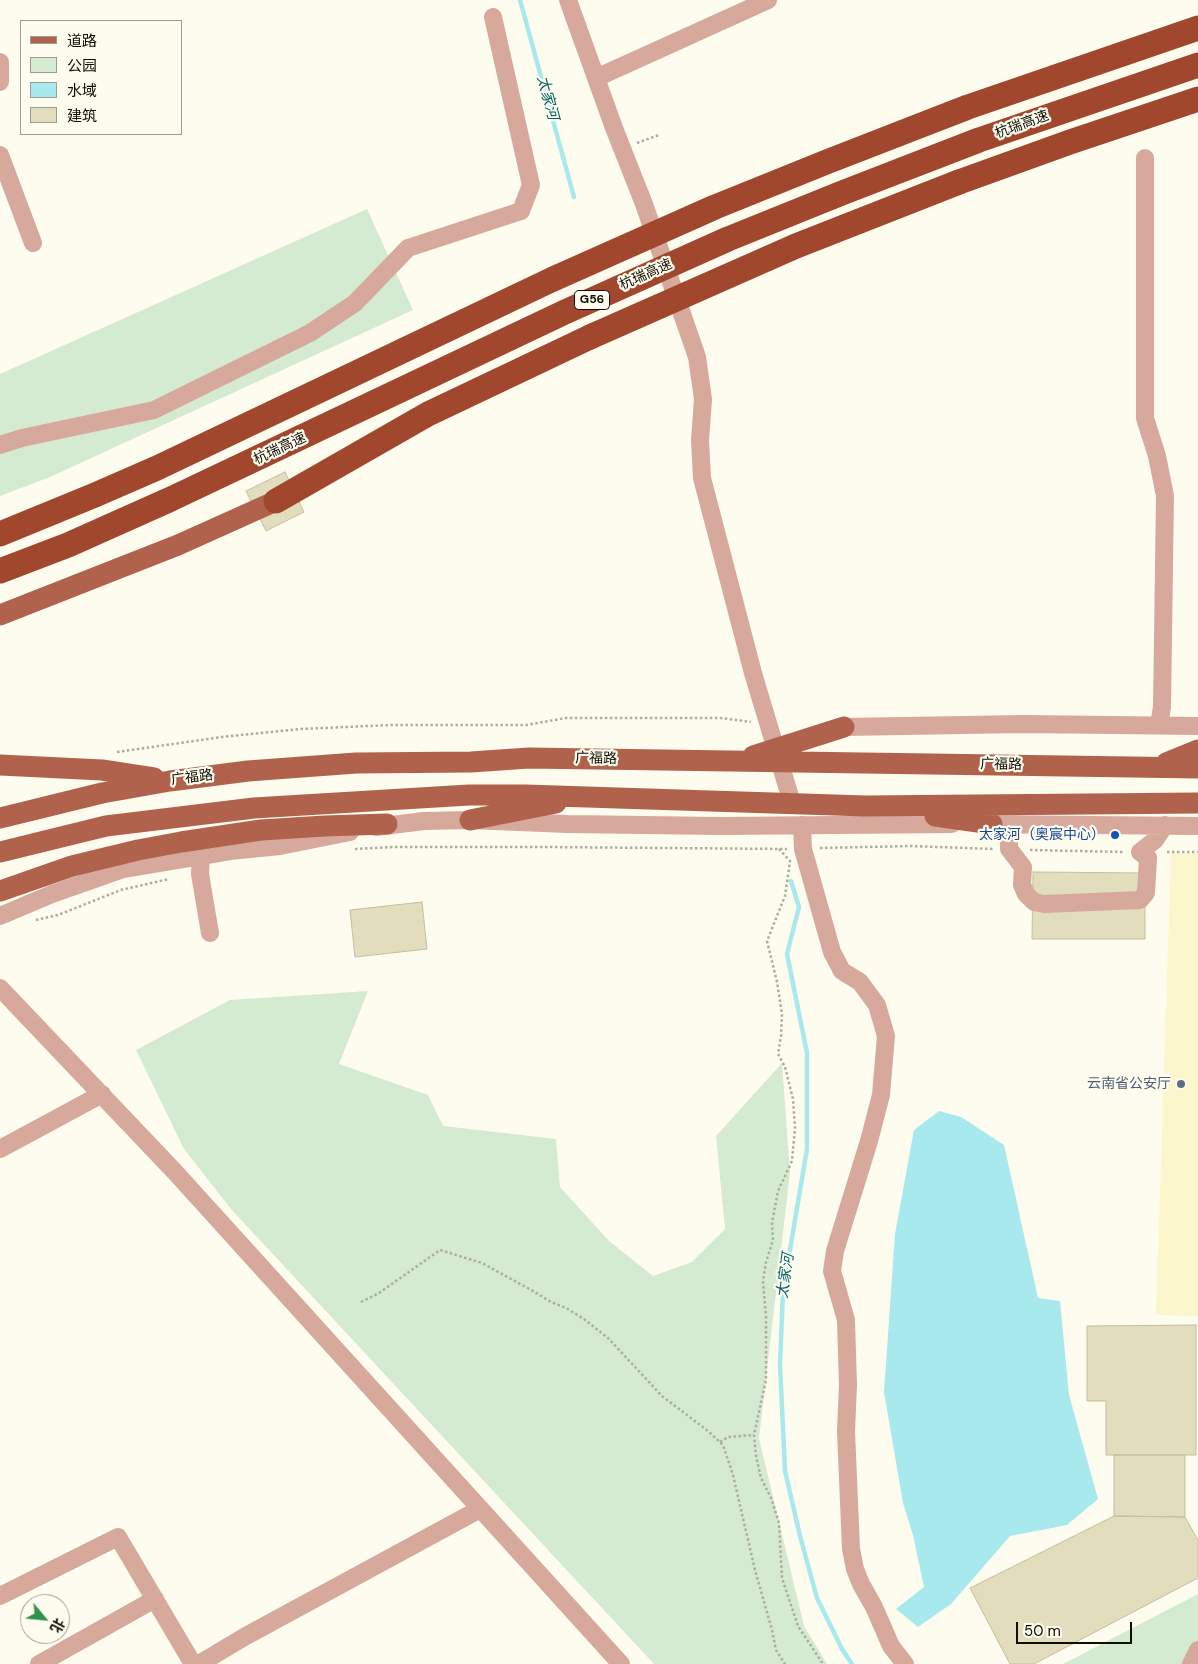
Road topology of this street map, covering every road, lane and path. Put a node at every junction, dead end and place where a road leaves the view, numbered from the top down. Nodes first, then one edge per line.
1 (568, 0) edge
2 (768, 0) edge
3 (493, 17) dead end
4 (1198, 28) edge
5 (0, 62) edge
6 (1198, 64) edge
7 (596, 78) junction
8 (0, 82) edge
9 (1198, 99) edge
10 (659, 135) dead end
11 (622, 149) junction
12 (0, 155) edge
13 (1145, 158) dead end
14 (34, 243) dead end
15 (0, 445) edge
16 (276, 501) joint
17 (0, 534) edge
18 (0, 571) edge
19 (0, 615) edge
20 (767, 724) junction
21 (1159, 724) junction
22 (1198, 726) edge
23 (844, 727) joint
24 (1198, 750) edge
25 (115, 753) dead end
26 (778, 755) junction
27 (0, 765) edge
28 (1154, 767) junction
29 (1198, 768) edge
30 (170, 781) junction
31 (580, 796) junction
32 (792, 803) junction
33 (1198, 803) edge
34 (865, 806) junction
35 (0, 818) edge
36 (470, 820) junction
37 (387, 824) junction
38 (992, 824) junction
39 (1165, 825) junction
40 (802, 826) junction
41 (1198, 826) edge
42 (347, 849) dead end
43 (779, 849) junction
44 (803, 849) junction
45 (1009, 849) junction
46 (0, 852) edge
47 (1140, 852) junction
48 (1198, 852) edge
49 (201, 855) junction
50 (200, 874) junction
51 (0, 891) edge
52 (0, 916) edge
53 (30, 921) dead end
54 (210, 933) dead end
55 (0, 988) edge
56 (102, 1094) junction
57 (0, 1149) edge
58 (361, 1302) dead end
59 (754, 1435) junction
60 (720, 1442) junction
61 (480, 1509) junction
62 (0, 1596) edge
63 (155, 1600) junction
64 (1198, 1650) edge
65 (39, 1664) edge
66 (193, 1664) edge
67 (199, 1664) edge
68 (622, 1664) edge
69 (785, 1664) edge
70 (823, 1664) edge
71 (905, 1664) edge
72 (1191, 1664) edge

1 - 7 street
2 - 7 street
3 - 15 street
4 - 17 highway, G56, bridge
5 - 8 street
6 - 18 highway, 杭瑞高速 / G56, bridge
7 - 11 street
9 - 16 highway, bridge
10 - 11 path
11 - 20 street
12 - 14 street
13 - 21 street
16 - 19 main road
20 - 25 path
20 - 26 street
21 - 22 street
21 - 23 street
23 - 26 main road
24 - 28 main road
26 - 28 main road, 广福路
26 - 30 main road, 广福路
26 - 32 street
27 - 30 main road
28 - 29 main road, 广福路
30 - 35 main road, 广福路
31 - 32 main road
31 - 36 main road
31 - 46 main road
32 - 34 main road
33 - 34 main road
34 - 38 main road
36 - 37 street
36 - 40 street
37 - 49 street
37 - 51 main road
38 - 39 street
38 - 40 street
38 - 45 street
39 - 41 street
39 - 47 street
40 - 44 street
42 - 43 path
43 - 44 path
43 - 59 path
44 - 45 path
44 - 71 street
45 - 47 path
45 - 47 street
47 - 48 path
49 - 50 street
49 - 52 street
50 - 53 path
50 - 54 street
55 - 56 street
56 - 57 street
56 - 61 street
58 - 60 path
59 - 60 path
59 - 70 path
60 - 69 path
61 - 67 street
61 - 68 street
62 - 63 street
63 - 65 street
63 - 66 street
64 - 72 street

